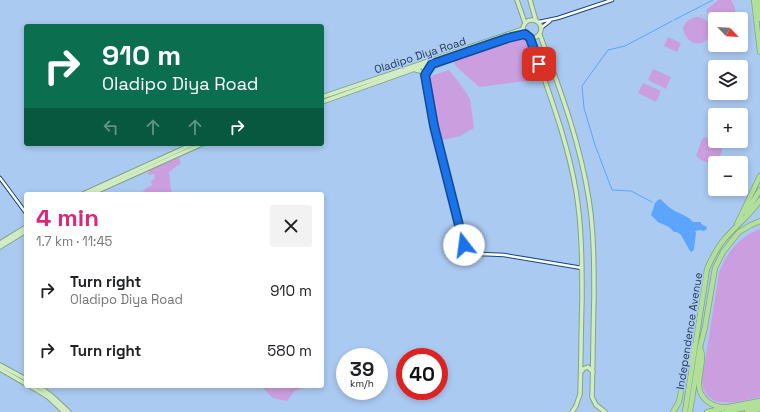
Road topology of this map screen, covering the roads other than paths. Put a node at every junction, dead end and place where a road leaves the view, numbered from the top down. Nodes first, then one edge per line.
1 (517, 0) edge
2 (530, 0) edge
3 (612, 0) edge
4 (754, 0) edge
5 (758, 0) edge
6 (758, 19) edge
7 (550, 20) junction
8 (537, 21) junction
9 (525, 23) junction
10 (541, 28) junction
11 (760, 28) edge
12 (523, 29) junction
13 (525, 34) junction
14 (540, 35) junction
15 (530, 38) junction
16 (760, 52) edge
17 (432, 64) junction
18 (424, 66) junction
19 (415, 70) junction
20 (425, 75) junction
21 (324, 96) edge
22 (324, 101) edge
23 (189, 146) edge
24 (198, 146) edge
25 (760, 176) edge
26 (0, 178) edge
27 (760, 190) edge
28 (87, 192) edge
29 (95, 192) edge
30 (760, 200) edge
31 (24, 210) edge
32 (760, 221) edge
33 (735, 228) junction
34 (24, 229) edge
35 (24, 232) edge
36 (0, 243) edge
37 (0, 247) edge
38 (582, 268) junction
39 (702, 308) junction
40 (700, 347) junction
41 (0, 365) edge
42 (0, 369) edge
43 (593, 372) junction
44 (581, 373) junction
45 (24, 378) edge
46 (24, 383) edge
47 (33, 388) edge
48 (41, 388) edge
49 (760, 401) edge
50 (760, 405) edge
51 (731, 407) junction
52 (759, 409) edge
53 (747, 410) edge
54 (64, 412) edge
55 (69, 412) edge
56 (572, 412) edge
57 (605, 412) edge
58 (673, 412) edge
59 (685, 412) edge
60 (690, 412) edge
61 (707, 412) edge
62 (724, 412) edge
63 (751, 412) edge

1 - 9 main road
2 - 8 main road
3 - 7 street
4 - 6 highway
5 - 6 highway
6 - 11 highway
6 - 16 highway
7 - 8 street
7 - 10 street
8 - 9 main road
8 - 10 main road
9 - 12 main road
10 - 14 main road
12 - 13 main road
12 - 21 main road, Oladipo Diya Road
13 - 15 main road
13 - 17 main road, Oladipo Diya Road
14 - 15 main road
14 - 43 main road
15 - 38 main road
17 - 18 main road, Oladipo Diya Road
17 - 20 main road
18 - 19 main road, Oladipo Diya Road
18 - 20 street
19 - 20 main road
19 - 22 main road, Oladipo Diya Road
20 - 38 street
23 - 28 main road
24 - 29 main road
25 - 33 highway
26 - 31 street
27 - 33 highway
30 - 33 highway, Independence Avenue
32 - 40 highway, Independence Avenue
33 - 39 highway, Independence Avenue
34 - 36 main road
35 - 37 main road
38 - 44 main road
39 - 58 highway
39 - 59 highway, Independence Avenue
40 - 51 highway
40 - 60 highway, Independence Avenue
41 - 45 main road
42 - 46 main road
43 - 44 main road
43 - 57 main road
44 - 56 main road
47 - 54 main road
48 - 55 main road
49 - 51 highway
49 - 53 highway
50 - 53 highway
51 - 61 highway
52 - 53 highway
52 - 63 highway
53 - 62 highway

